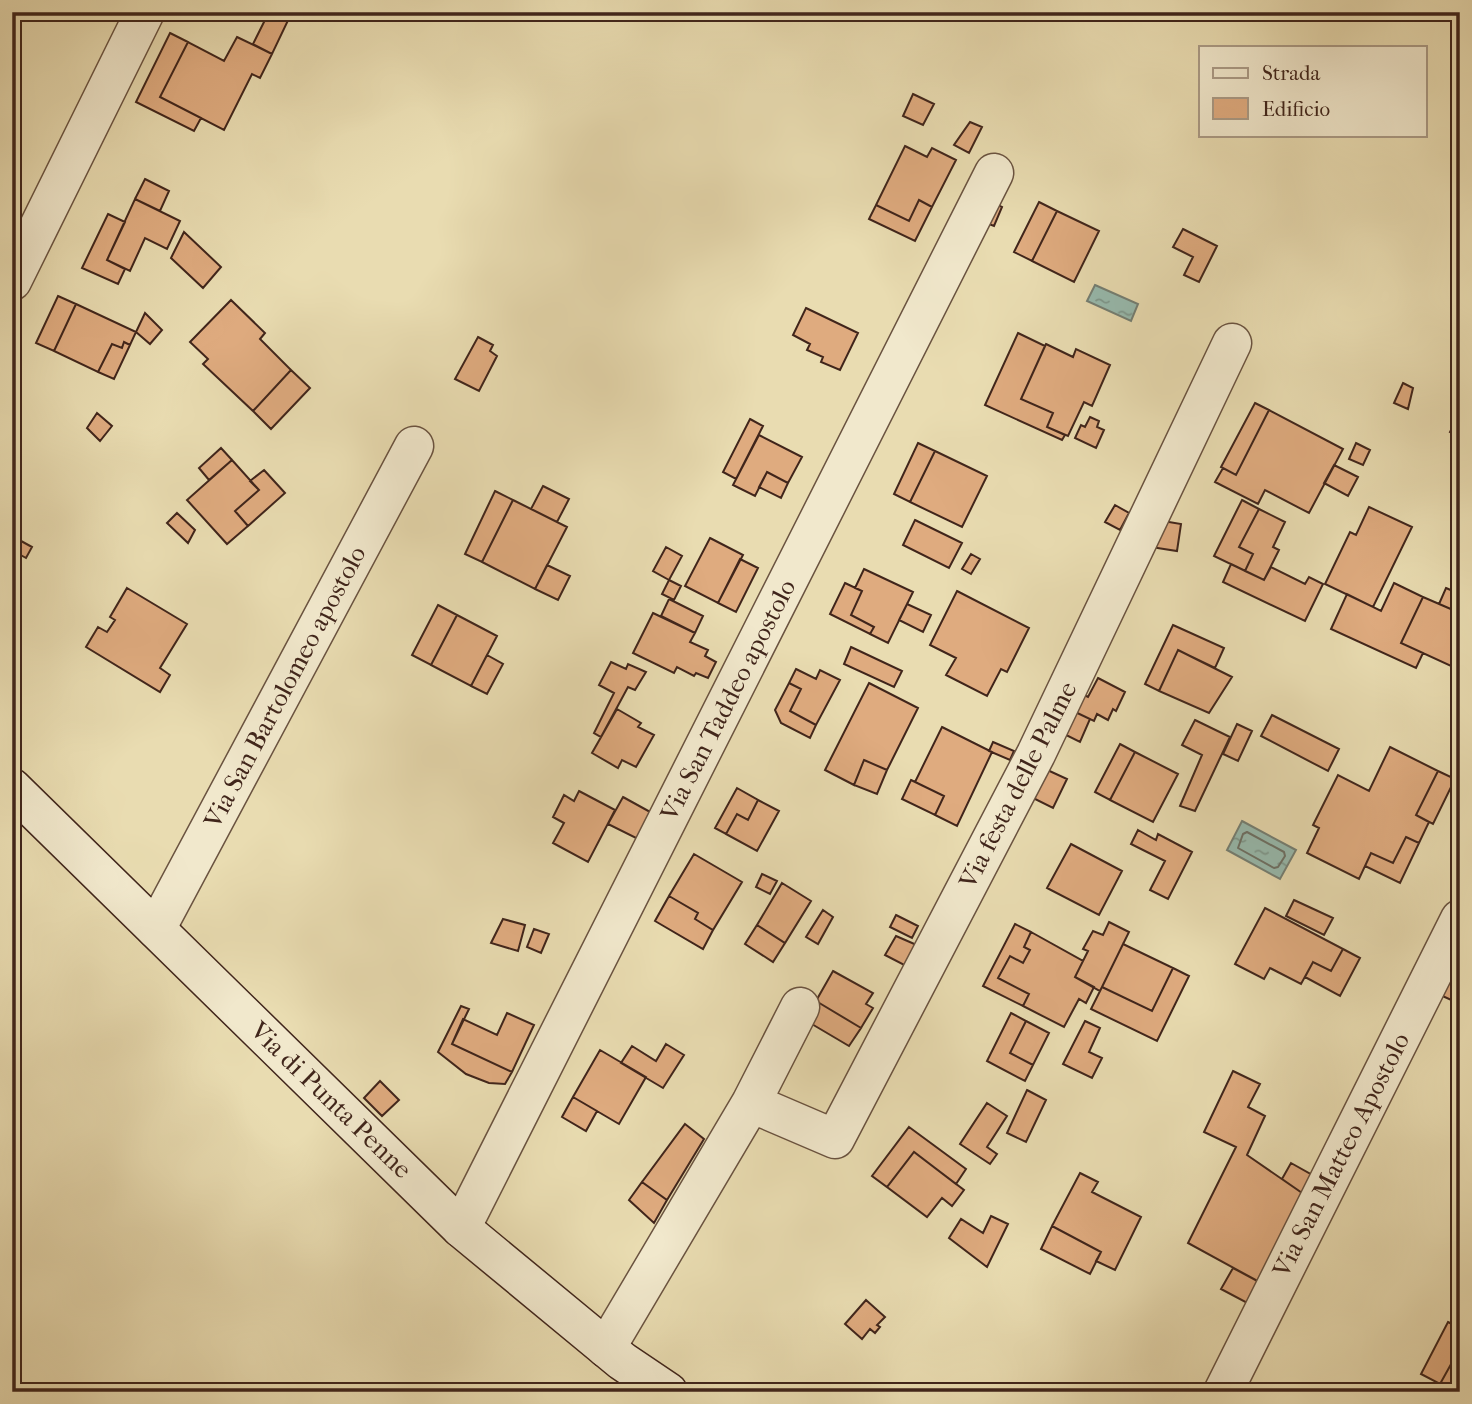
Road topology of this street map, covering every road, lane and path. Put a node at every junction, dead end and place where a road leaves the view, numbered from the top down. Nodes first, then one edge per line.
1 (145, 12) edge
2 (994, 173) dead end
3 (12, 281) edge
4 (1232, 342) dead end
5 (414, 446) dead end
6 (12, 788) edge
7 (1460, 919) edge
8 (156, 929) junction
9 (800, 1007) dead end
10 (751, 1103) junction
11 (461, 1228) junction
12 (606, 1348) junction
13 (668, 1392) edge
14 (1223, 1392) edge

1 - 3 street
2 - 11 street, Via San Taddeo apostolo
4 - 10 street, Via festa delle Palme
5 - 8 street, Via San Bartolomeo apostolo
6 - 8 street, Via di Punta Penne
7 - 14 street, Via San Matteo Apostolo
8 - 11 street, Via di Punta Penne
9 - 10 street
10 - 12 street
11 - 12 street, Via di Punta Penne
12 - 13 street, Via di Punta Penne

